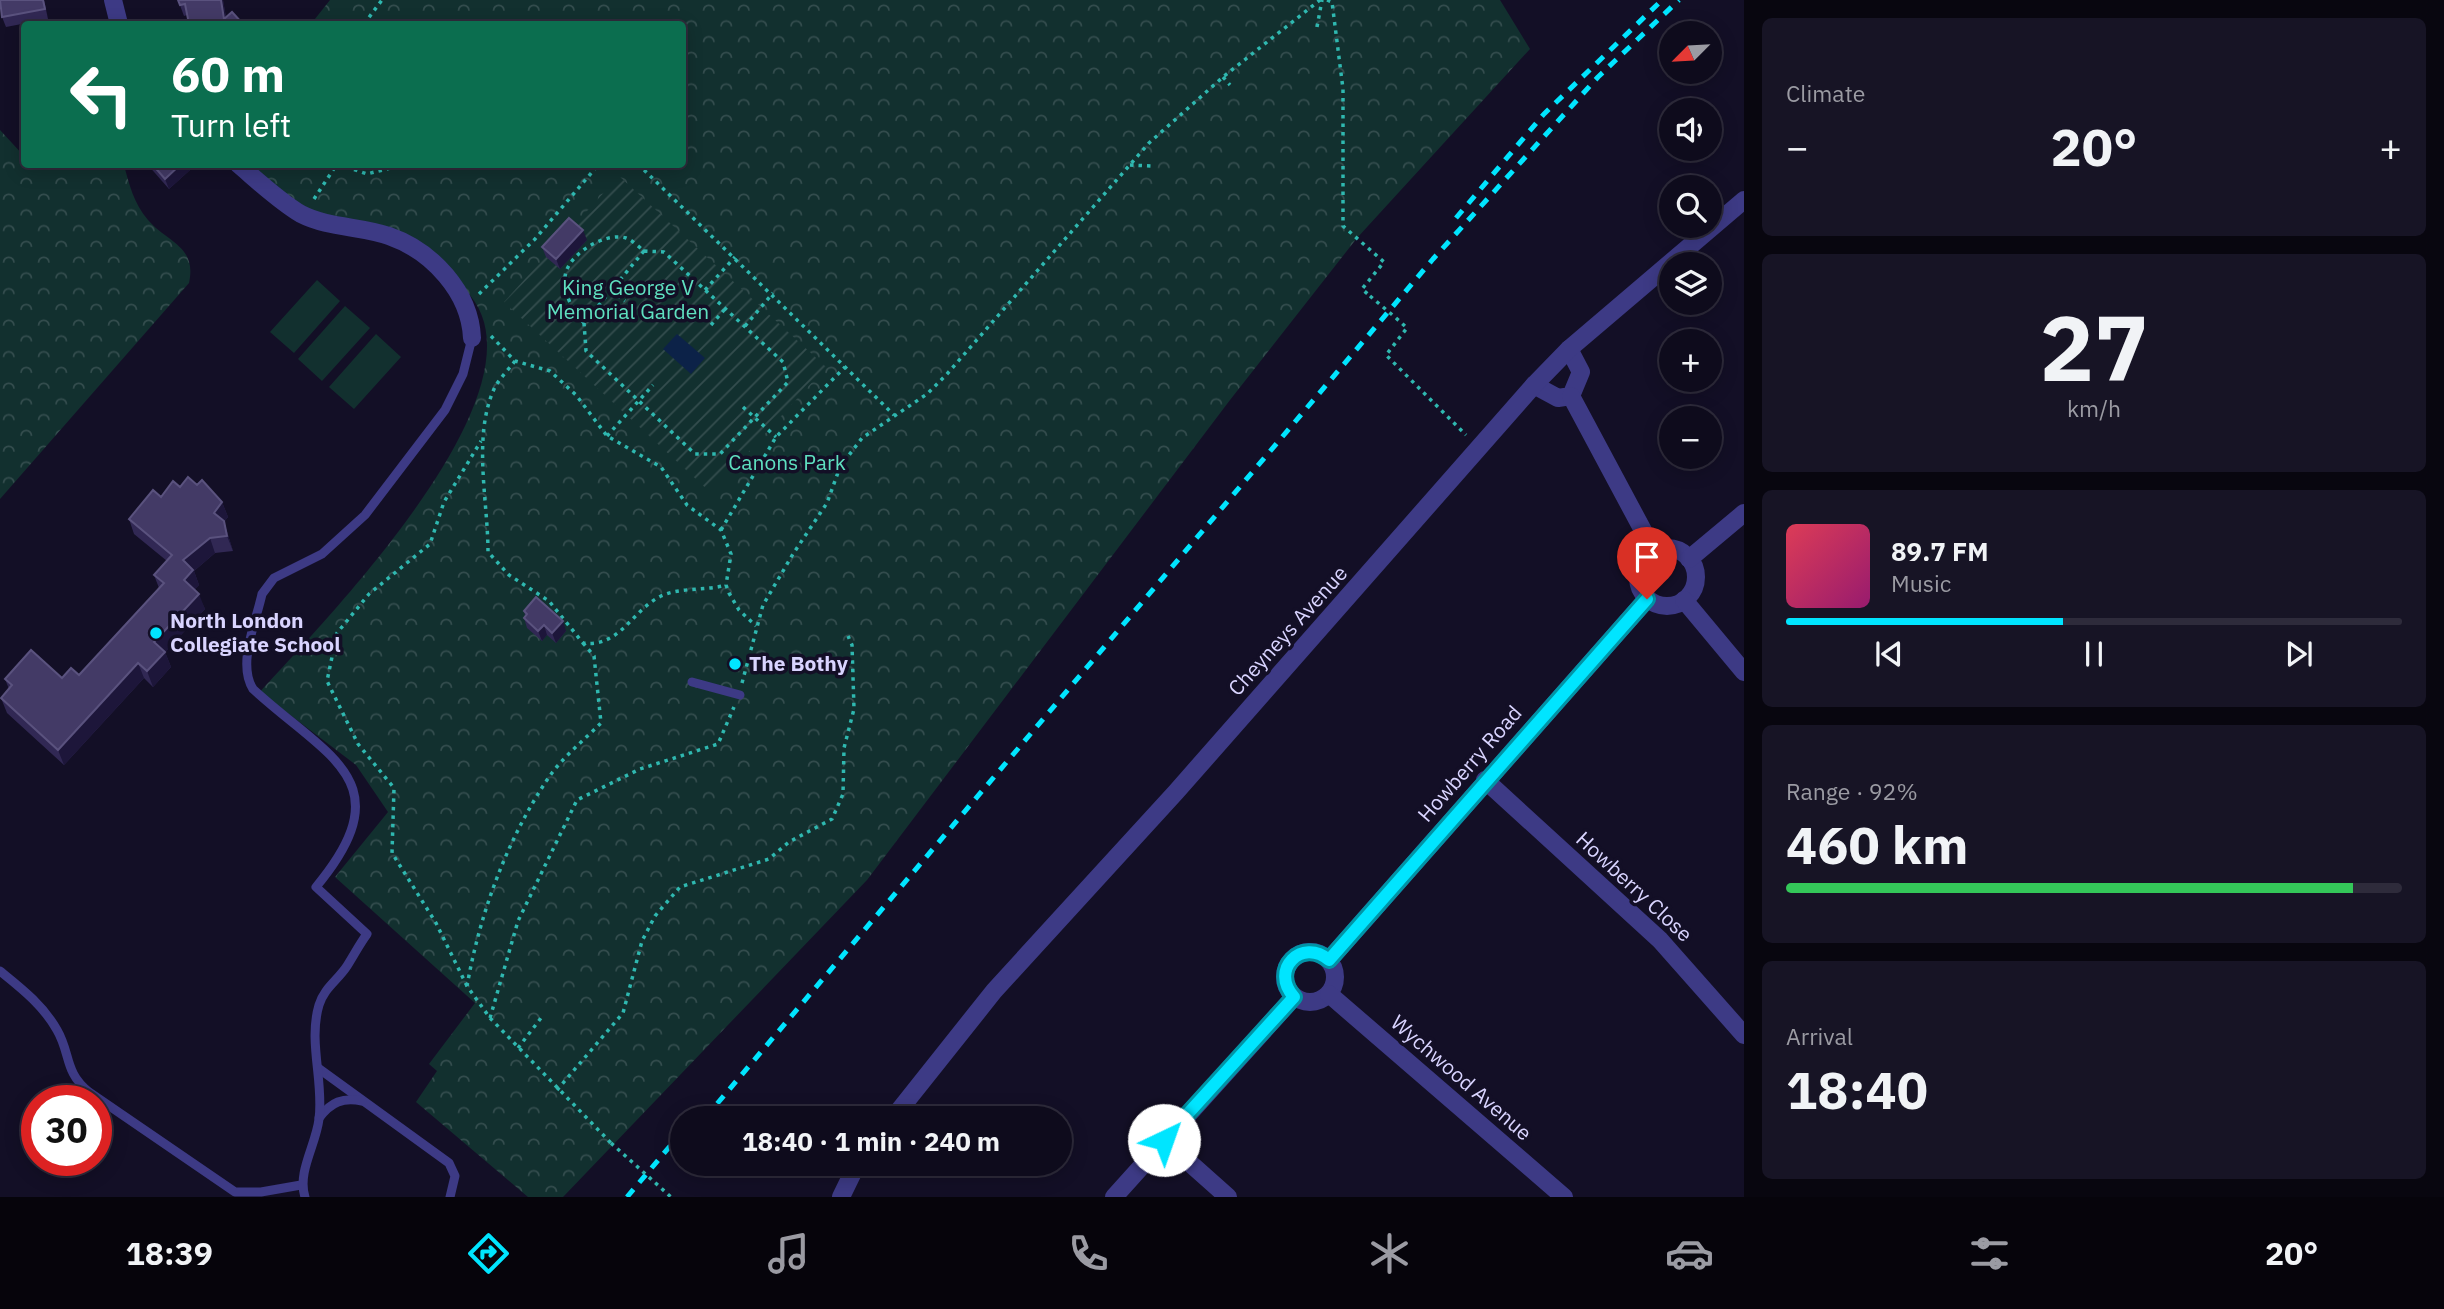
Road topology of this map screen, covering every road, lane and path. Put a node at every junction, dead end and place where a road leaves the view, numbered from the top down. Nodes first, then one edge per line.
1 (113, 0) edge
2 (382, 0) edge
3 (1323, 0) edge
4 (118, 21) edge
5 (366, 21) edge
6 (1317, 27) dead end
7 (1223, 77) junction
8 (1230, 85) dead end
9 (1130, 165) junction
10 (1151, 166) dead end
11 (243, 168) edge
12 (335, 168) edge
13 (349, 168) edge
14 (390, 168) edge
15 (596, 168) edge
16 (642, 168) edge
17 (1744, 200) edge
18 (302, 214) junction
19 (644, 251) junction
20 (735, 257) junction
21 (611, 289) junction
22 (705, 290) junction
23 (772, 293) junction
24 (625, 301) dead end
25 (725, 309) junction
26 (584, 323) junction
27 (470, 324) junction
28 (711, 325) dead end
29 (745, 327) junction
30 (1569, 349) junction
31 (515, 361) junction
32 (845, 367) junction
33 (1534, 384) junction
34 (653, 385) dead end
35 (1571, 396) junction
36 (639, 401) junction
37 (743, 407) dead end
38 (894, 415) junction
39 (756, 419) junction
40 (607, 436) junction
41 (776, 437) junction
42 (481, 441) junction
43 (1481, 448) junction
44 (1744, 513) edge
45 (721, 530) junction
46 (1654, 551) junction
47 (1689, 559) junction
48 (726, 585) junction
49 (1647, 599) junction
50 (1685, 600) junction
51 (756, 625) junction
52 (848, 636) dead end
53 (583, 643) junction
54 (1744, 672) edge
55 (692, 682) dead end
56 (740, 695) junction
57 (1485, 780) junction
58 (1329, 960) junction
59 (0, 971) edge
60 (467, 986) junction
61 (1329, 994) junction
62 (1294, 997) junction
63 (490, 1018) junction
64 (541, 1018) dead end
65 (1744, 1035) edge
66 (518, 1048) junction
67 (318, 1068) junction
68 (557, 1090) junction
69 (365, 1102) junction
70 (903, 1106) edge
71 (319, 1118) junction
72 (1164, 1140) junction
73 (851, 1176) edge
74 (301, 1185) junction
75 (305, 1197) edge
76 (450, 1197) edge
77 (671, 1197) edge
78 (841, 1197) edge
79 (1114, 1197) edge
80 (1228, 1197) edge
81 (1564, 1197) edge

1 - 4 street
2 - 5 path
3 - 6 path
3 - 7 path
3 - 43 path, bridge
7 - 8 path
7 - 9 path
9 - 10 path
9 - 38 path
11 - 18 street
12 - 18 path
13 - 14 path
15 - 27 path
16 - 20 path
17 - 30 street, Cheyneys Avenue
18 - 27 street
19 - 21 path
19 - 22 path
19 - 26 path
20 - 22 path
20 - 23 path
21 - 24 path
21 - 26 path
22 - 25 path
23 - 29 path
23 - 32 path
25 - 28 path
25 - 29 path
26 - 36 path
27 - 31 path
27 - 67 lane
29 - 39 path
30 - 33 street, Cheyneys Avenue
30 - 35 street
31 - 40 path
31 - 42 path
32 - 38 path
32 - 41 path
33 - 35 street
33 - 43 street, Cheyneys Avenue
34 - 36 path
35 - 46 street
36 - 39 path
36 - 40 path
37 - 39 path
38 - 51 path
39 - 41 path
40 - 45 path
41 - 45 path
42 - 53 path
42 - 60 path
43 - 70 street, Cheyneys Avenue
44 - 47 street
45 - 48 path
46 - 47 street
46 - 49 street
47 - 50 street
48 - 51 path
48 - 53 path
49 - 50 street
49 - 57 street, Howberry Road
50 - 54 street
51 - 56 path
52 - 68 path
53 - 60 path
55 - 56 lane
56 - 63 path
57 - 58 street, Howberry Road
57 - 65 street, Howberry Close
58 - 61 street
58 - 62 street
59 - 74 lane
60 - 63 path
61 - 62 street
61 - 81 street, Wychwood Avenue
62 - 72 street
63 - 66 path
64 - 66 path
66 - 68 path
67 - 69 lane
67 - 71 lane
68 - 77 path, bridge
69 - 71 lane
69 - 76 lane
71 - 74 lane
72 - 79 street
72 - 80 street
73 - 78 street
74 - 75 lane

